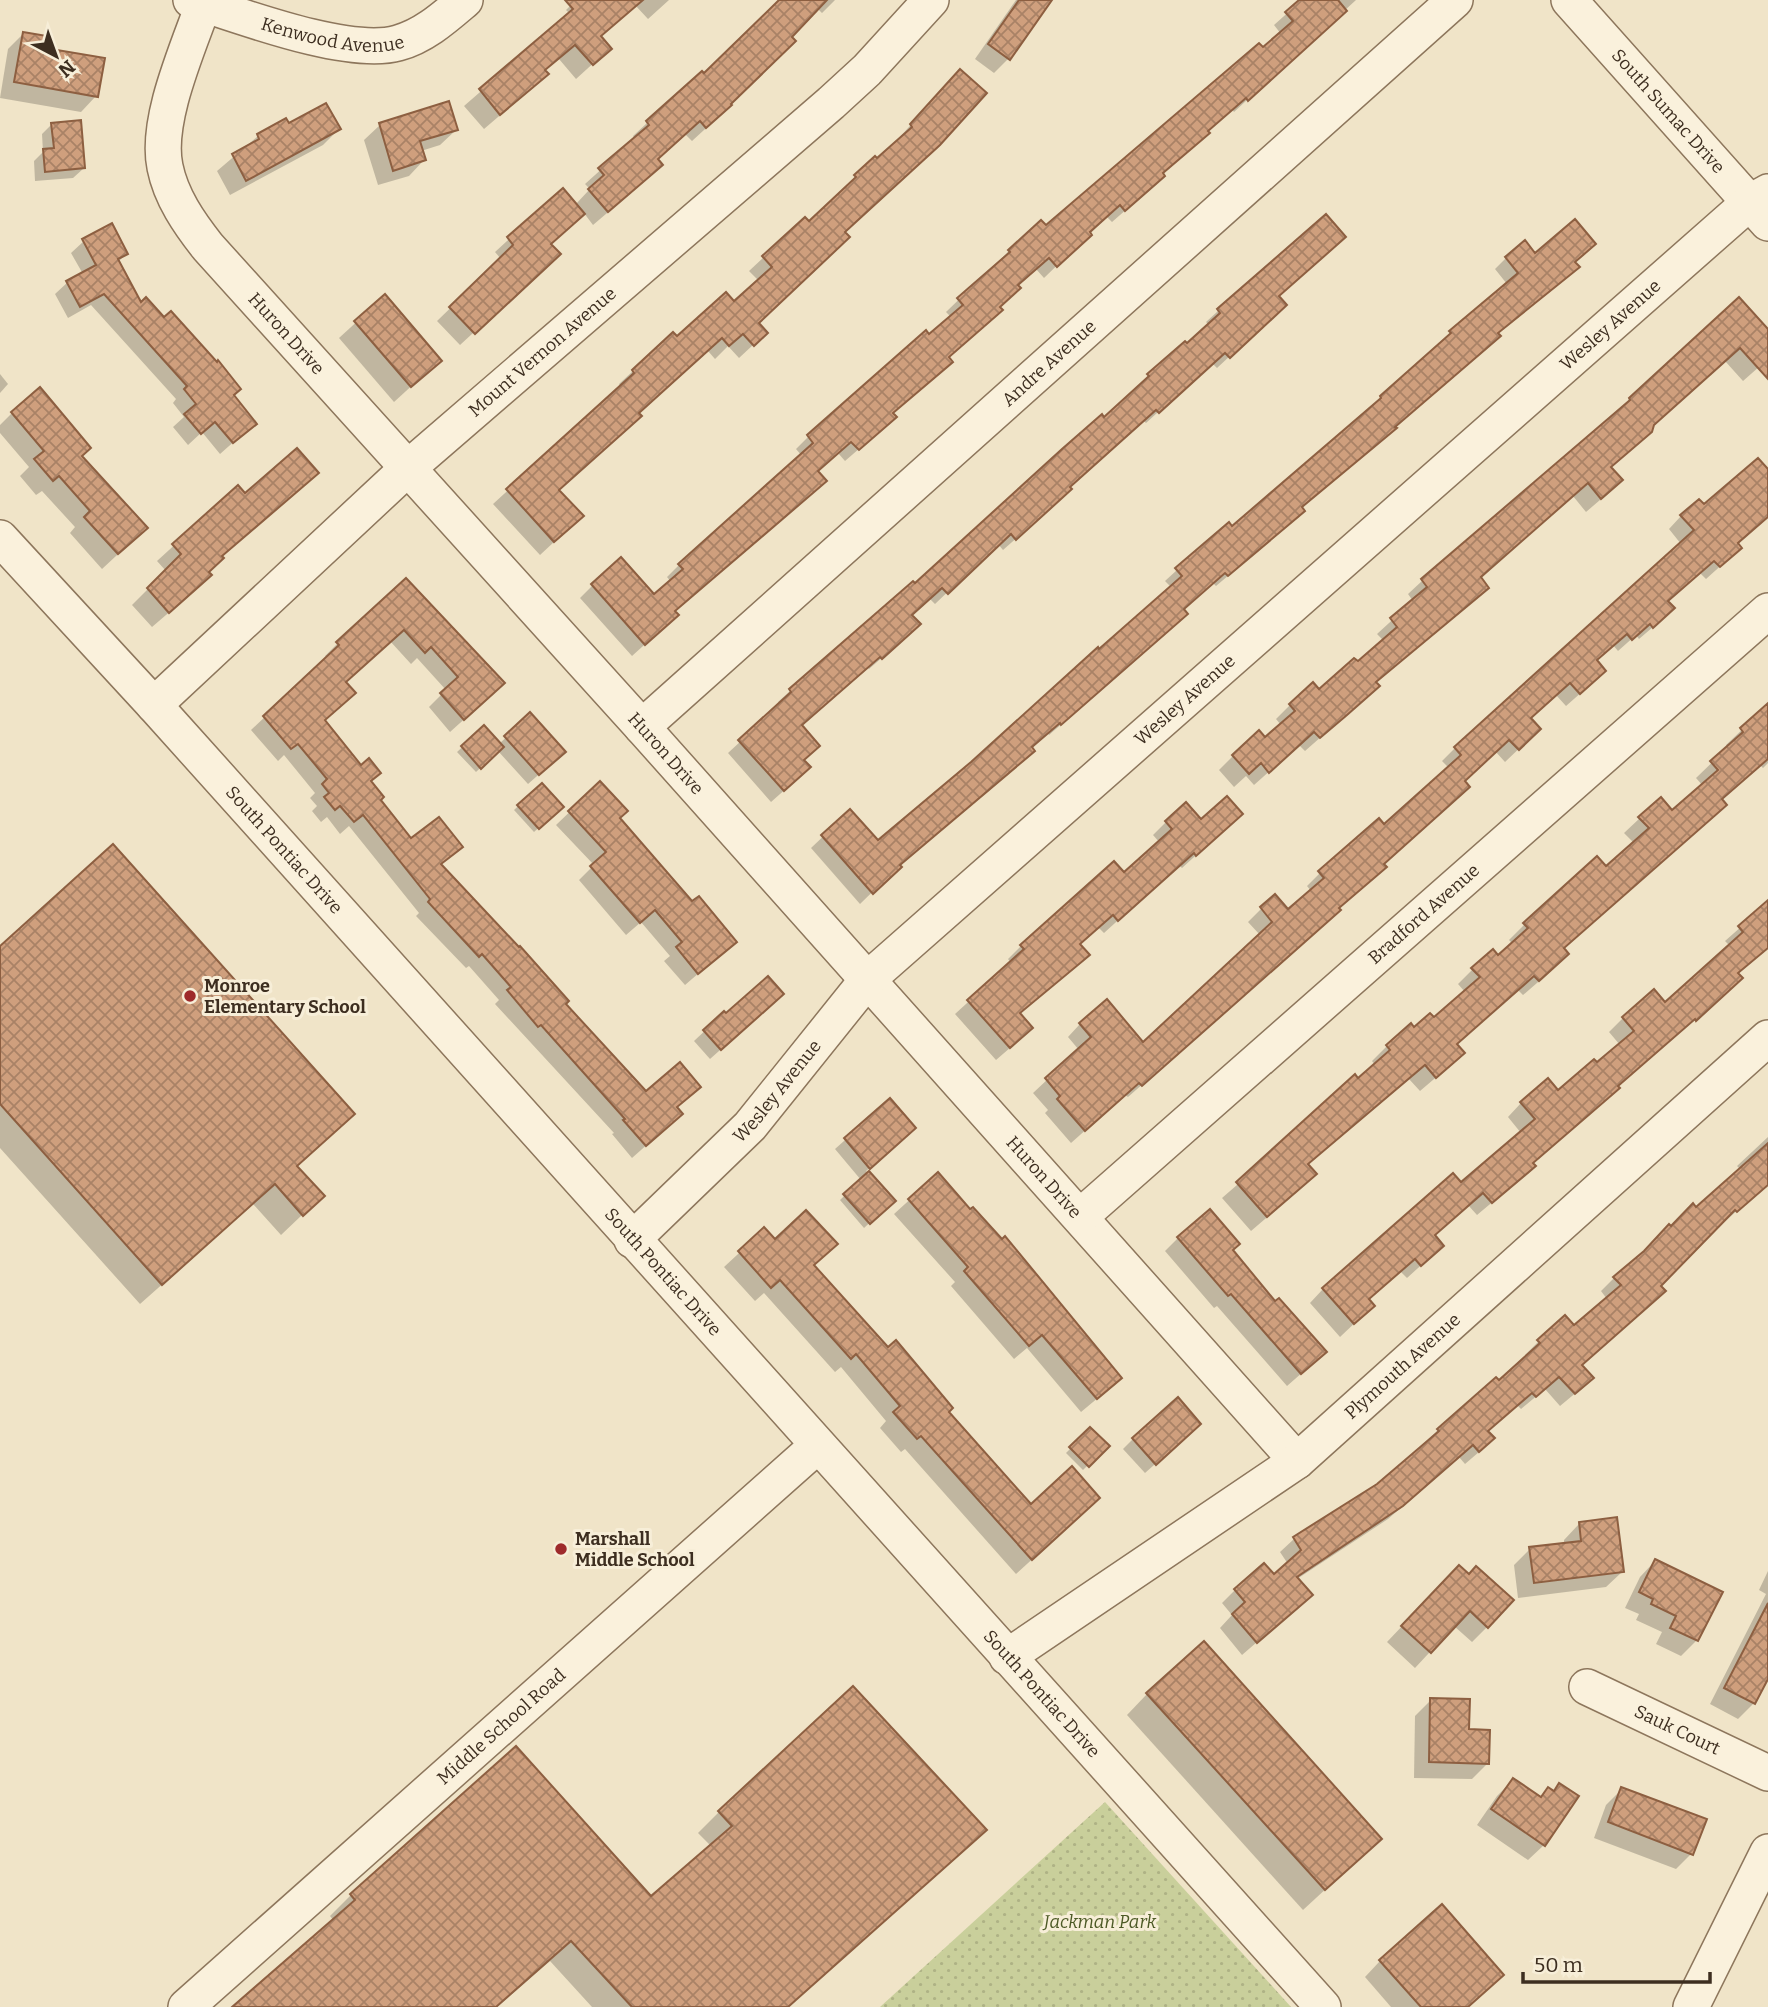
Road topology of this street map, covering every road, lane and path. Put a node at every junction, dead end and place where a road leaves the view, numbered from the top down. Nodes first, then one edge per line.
1 (465, 0) edge
2 (931, 0) edge
3 (1455, 0) edge
4 (1569, 0) edge
5 (200, 1) edge
6 (1762, 206) edge
7 (408, 468) junction
8 (0, 538) edge
9 (1768, 611) edge
10 (154, 705) junction
11 (642, 727) junction
12 (868, 979) junction
13 (1768, 1038) edge
14 (1081, 1216) junction
15 (632, 1240) junction
16 (817, 1446) junction
17 (1297, 1461) junction
18 (1007, 1657) junction
19 (1587, 1687) dead end
20 (1768, 1773) edge
21 (1768, 1852) edge
22 (186, 2007) edge
23 (1323, 2007) edge
24 (1691, 2007) edge

1 - 5 street, Kenwood Avenue
2 - 7 street, Mount Vernon Avenue
3 - 11 street, Andre Avenue
4 - 6 street, South Sumac Drive
5 - 7 street, Huron Drive
6 - 12 street, Wesley Avenue
7 - 10 street, Mount Vernon Avenue
7 - 11 street, Huron Drive
8 - 10 street, South Pontiac Drive
9 - 14 street, Bradford Avenue
10 - 15 street, South Pontiac Drive
11 - 12 street, Huron Drive
12 - 14 street, Huron Drive
12 - 15 street, Wesley Avenue
13 - 17 street, Plymouth Avenue
14 - 17 street, Huron Drive
15 - 16 street, South Pontiac Drive
16 - 18 street, South Pontiac Drive
16 - 22 street, Middle School Road
17 - 18 street, Plymouth Avenue
18 - 23 street, South Pontiac Drive
19 - 20 street, Sauk Court
21 - 24 street

